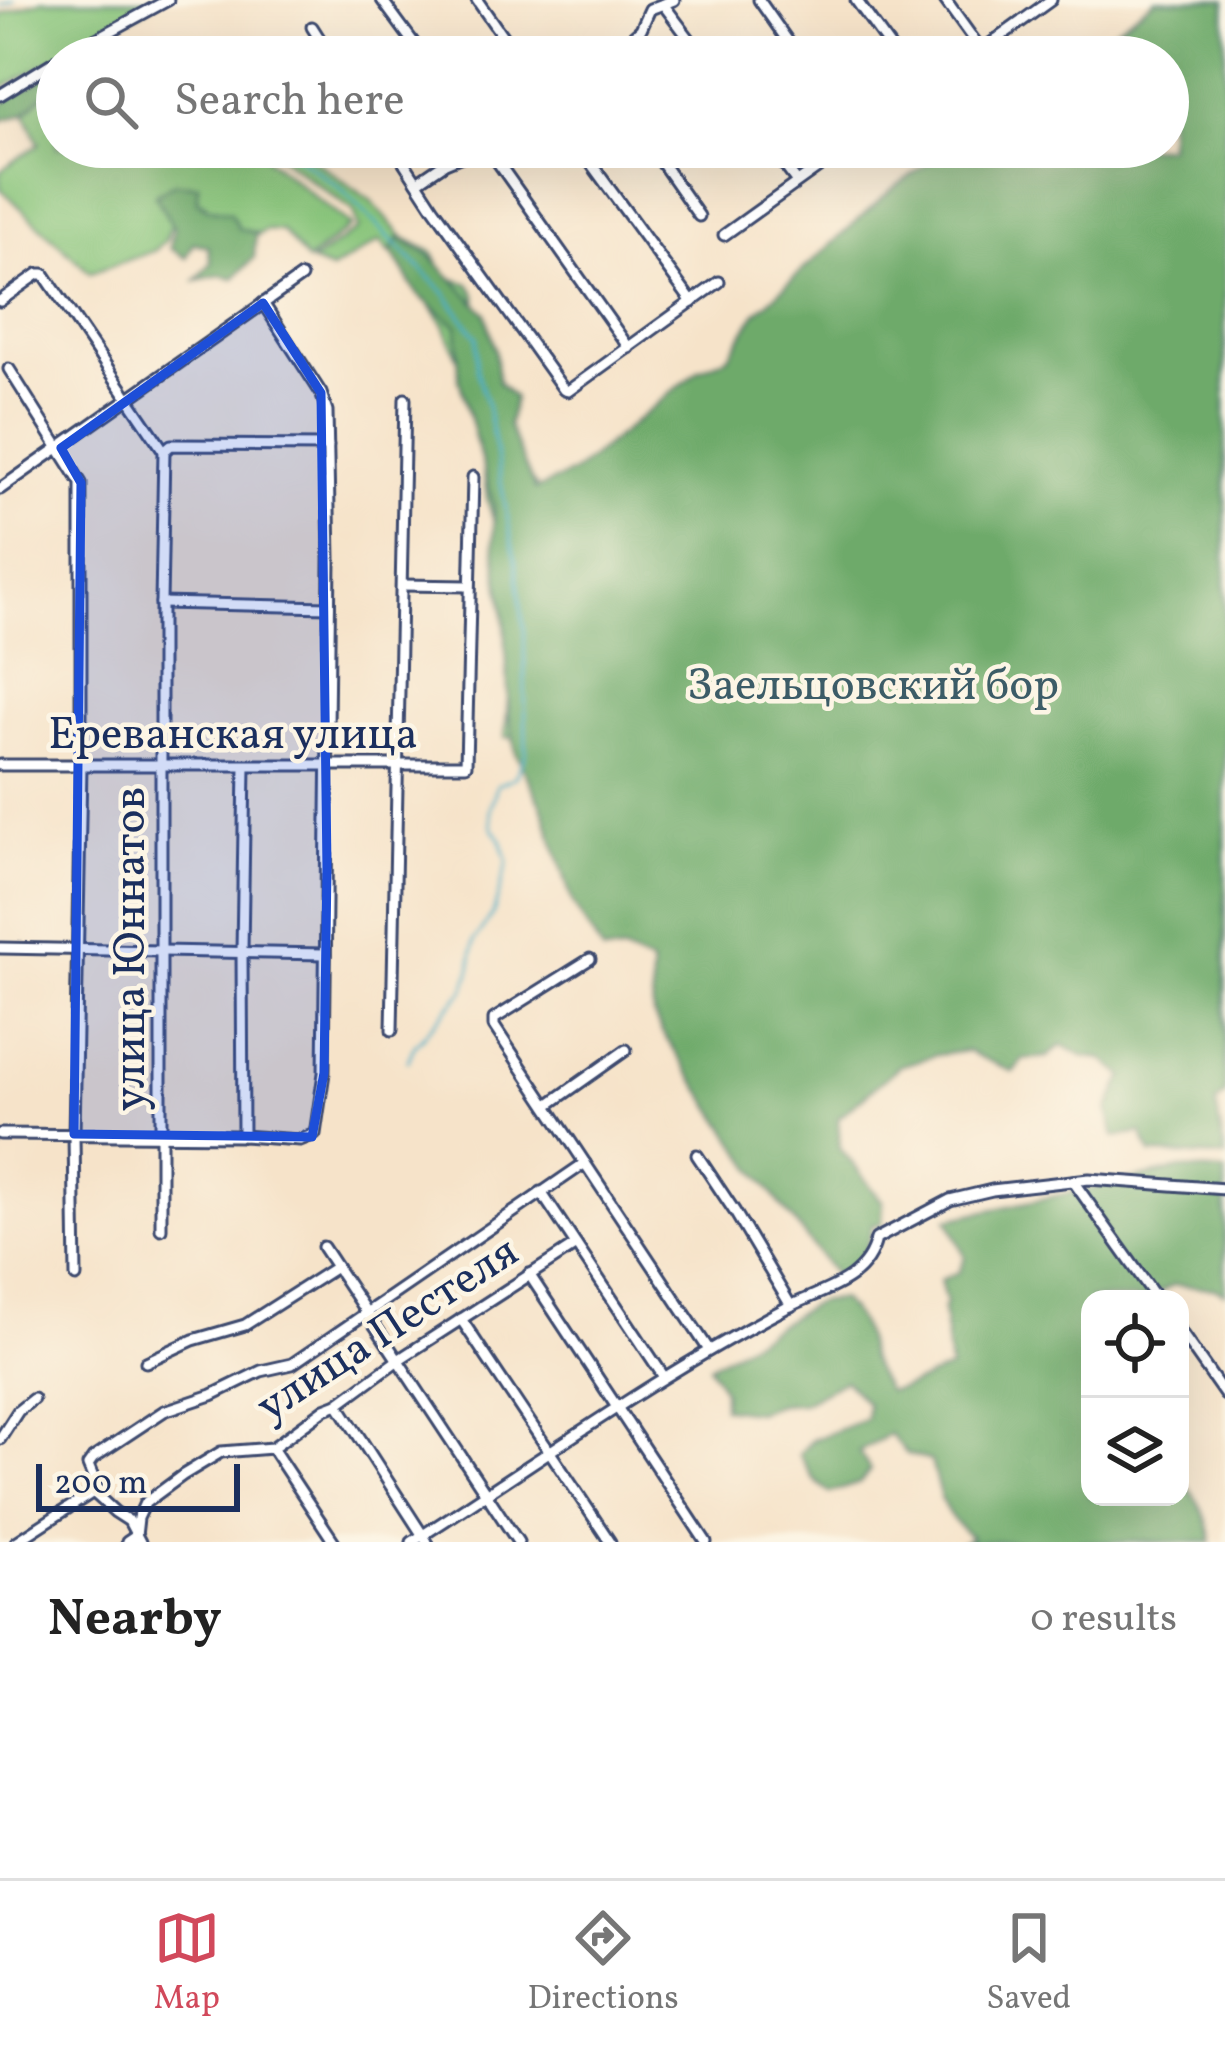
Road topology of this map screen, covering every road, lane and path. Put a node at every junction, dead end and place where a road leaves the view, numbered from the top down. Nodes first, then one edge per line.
1 (168, 0) edge
2 (382, 0) edge
3 (477, 0) edge
4 (759, 0) edge
5 (856, 0) edge
6 (946, 0) edge
7 (669, 2) edge
8 (1045, 2) edge
9 (646, 5) edge
10 (312, 27) dead end
11 (101, 36) edge
12 (318, 36) edge
13 (409, 36) edge
14 (502, 36) edge
15 (632, 36) edge
16 (690, 36) edge
17 (784, 36) edge
18 (882, 36) edge
19 (967, 36) edge
20 (1001, 36) edge
21 (36, 73) edge
22 (0, 95) edge
23 (408, 168) edge
24 (439, 168) edge
25 (500, 168) edge
26 (594, 168) edge
27 (666, 168) edge
28 (787, 168) edge
29 (817, 168) edge
30 (418, 182) junction
31 (797, 182) junction
32 (699, 216) dead end
33 (724, 235) dead end
34 (301, 277) dead end
35 (719, 283) dead end
36 (0, 301) edge
37 (692, 302) junction
38 (263, 303) junction
39 (629, 348) junction
40 (9, 369) dead end
41 (127, 398) junction
42 (405, 399) dead end
43 (328, 446) junction
44 (61, 448) junction
45 (164, 451) junction
46 (473, 477) dead end
47 (0, 489) edge
48 (402, 585) junction
49 (469, 586) junction
50 (161, 603) junction
51 (329, 607) junction
52 (0, 765) edge
53 (163, 765) junction
54 (327, 765) junction
55 (81, 766) junction
56 (245, 766) junction
57 (399, 766) junction
58 (0, 948) edge
59 (78, 949) junction
60 (242, 951) junction
61 (162, 952) junction
62 (325, 955) junction
63 (590, 959) dead end
64 (392, 1030) dead end
65 (626, 1050) dead end
66 (548, 1106) junction
67 (0, 1133) edge
68 (74, 1134) junction
69 (160, 1136) junction
70 (243, 1136) junction
71 (697, 1155) dead end
72 (585, 1163) junction
73 (1073, 1181) junction
74 (1225, 1190) edge
75 (541, 1192) junction
76 (160, 1229) dead end
77 (576, 1245) junction
78 (323, 1247) dead end
79 (336, 1267) junction
80 (529, 1274) junction
81 (76, 1276) dead end
82 (1151, 1290) edge
83 (791, 1306) junction
84 (365, 1311) junction
85 (461, 1319) junction
86 (1189, 1344) edge
87 (709, 1350) junction
88 (398, 1360) junction
89 (146, 1362) dead end
90 (664, 1377) junction
91 (1225, 1394) edge
92 (33, 1399) dead end
93 (338, 1404) junction
94 (618, 1408) junction
95 (0, 1439) edge
96 (272, 1448) junction
97 (549, 1452) junction
98 (93, 1492) junction
99 (485, 1492) junction
100 (134, 1540) edge
101 (421, 1540) edge
102 (16, 1542) edge
103 (334, 1542) edge
104 (518, 1542) edge
105 (610, 1542) edge
106 (706, 1542) edge

1 - 11 street
2 - 13 street
3 - 14 street
4 - 17 street
5 - 18 street
6 - 19 street
7 - 9 street
7 - 16 street
8 - 20 street
9 - 15 street
10 - 12 street
21 - 22 street
23 - 30 street
24 - 30 street
25 - 39 street
26 - 37 street
27 - 32 street
28 - 31 street
29 - 31 street
30 - 39 street
31 - 33 street
34 - 38 street
35 - 37 street
36 - 41 street
37 - 39 street
38 - 41 street
38 - 43 street
40 - 44 street
41 - 44 street
41 - 45 street
42 - 48 street
43 - 45 street
43 - 51 street
44 - 47 street
44 - 55 street
45 - 50 street, улица Юннатов
46 - 49 street
48 - 49 street
48 - 57 street
49 - 57 street, Ереванская улица
50 - 51 street
50 - 53 street, улица Юннатов
51 - 54 street
52 - 55 street, Ереванская улица
53 - 55 street, Ереванская улица
53 - 56 street, Ереванская улица
53 - 61 street, улица Юннатов
54 - 56 street, Ереванская улица
54 - 57 street, Ереванская улица
54 - 62 street
55 - 59 street
56 - 60 street
57 - 64 street
58 - 59 street
59 - 61 street
59 - 68 street
60 - 61 street
60 - 62 street
60 - 70 street
61 - 69 street, улица Юннатов
62 - 70 street
63 - 66 street
65 - 66 street
66 - 72 street
67 - 68 street
68 - 69 street
68 - 81 street
69 - 70 street
69 - 76 street, улица Юннатов
71 - 83 street
72 - 75 street
72 - 87 street
73 - 74 street
73 - 82 street
73 - 83 street
75 - 77 street
75 - 84 street
77 - 80 street, улица Пестеля
77 - 90 street
78 - 79 street
79 - 84 street
79 - 89 street
80 - 85 street, улица Пестеля
80 - 94 street
83 - 87 street
84 - 88 street
84 - 98 street
85 - 88 street, улица Пестеля
85 - 97 street
86 - 91 street
87 - 90 street
88 - 93 street, улица Пестеля
88 - 99 street
90 - 94 street
92 - 95 street
93 - 96 street, улица Пестеля
93 - 101 street
94 - 97 street
94 - 106 street
96 - 100 street, улица Пестеля
96 - 103 street
97 - 99 street
97 - 105 street
98 - 100 street
98 - 102 street
99 - 101 street
99 - 104 street

